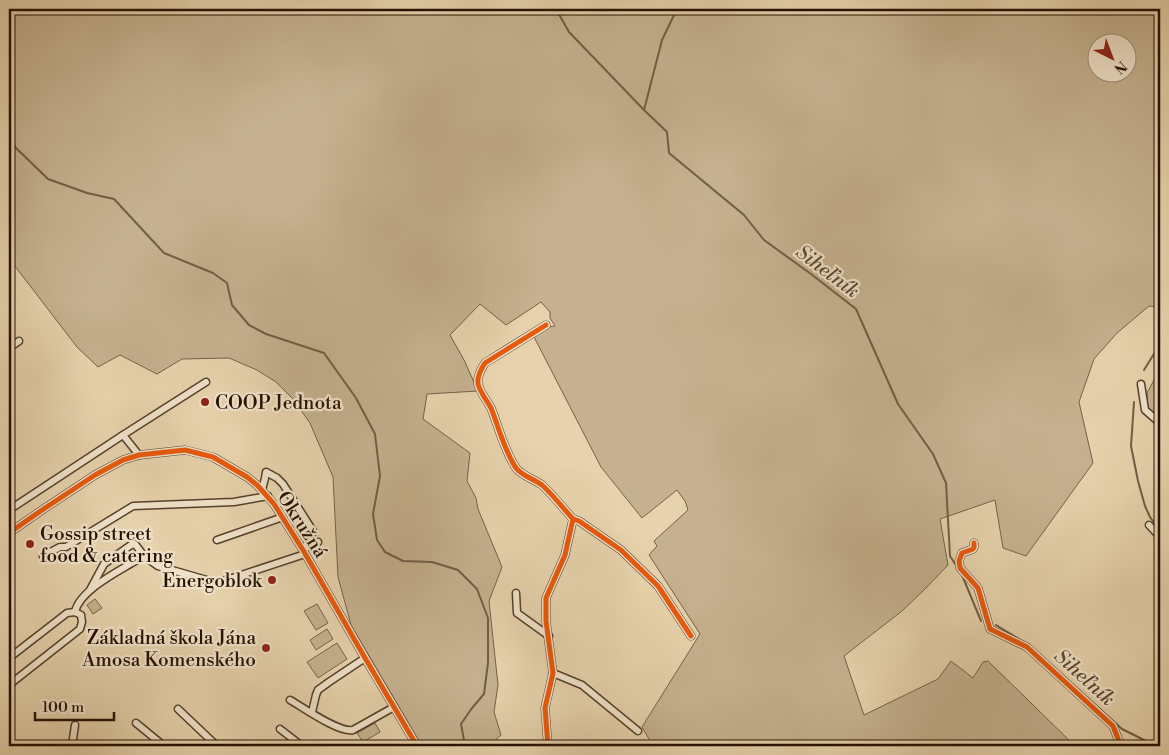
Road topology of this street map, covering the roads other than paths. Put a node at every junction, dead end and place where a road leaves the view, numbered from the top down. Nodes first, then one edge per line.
1 (546, 325) dead end
2 (19, 341) dead end
3 (9, 348) edge
4 (206, 382) dead end
5 (1141, 384) dead end
6 (1160, 423) edge
7 (123, 436) junction
8 (139, 455) junction
9 (262, 490) junction
10 (268, 496) junction
11 (9, 510) edge
12 (283, 517) junction
13 (573, 519) junction
14 (1149, 525) dead end
15 (9, 533) edge
16 (1160, 537) edge
17 (216, 540) dead end
18 (318, 542) dead end
19 (974, 543) dead end
20 (304, 552) junction
21 (43, 556) dead end
22 (144, 556) junction
23 (90, 590) junction
24 (516, 593) dead end
25 (75, 612) junction
26 (549, 636) junction
27 (691, 636) dead end
28 (9, 658) edge
29 (365, 658) junction
30 (553, 673) junction
31 (9, 685) edge
32 (290, 700) dead end
33 (394, 707) junction
34 (178, 709) dead end
35 (312, 712) junction
36 (136, 724) dead end
37 (75, 726) dead end
38 (280, 729) dead end
39 (638, 731) dead end
40 (72, 746) edge
41 (164, 746) edge
42 (216, 746) edge
43 (302, 746) edge
44 (417, 746) edge
45 (548, 746) edge
46 (1121, 746) edge

1 - 13 street
2 - 3 street
4 - 7 street
5 - 6 street
7 - 8 street
7 - 11 street
8 - 9 street, Okružná
8 - 15 street, Okružná
9 - 10 street, Okružná
9 - 20 street
10 - 12 street, Okružná
10 - 21 street
12 - 17 street
12 - 20 street, Okružná
13 - 26 street
13 - 27 street
14 - 16 street
18 - 20 street
19 - 46 street
20 - 22 street
20 - 29 street, Okružná
22 - 23 street
22 - 23 street
23 - 25 street
24 - 26 street
25 - 28 street
25 - 31 street
26 - 30 street
29 - 33 street, Okružná
29 - 35 street
30 - 39 street
30 - 45 street
32 - 35 street
33 - 35 street
33 - 44 street, Okružná
34 - 42 street
36 - 41 street
37 - 40 street
38 - 43 street

